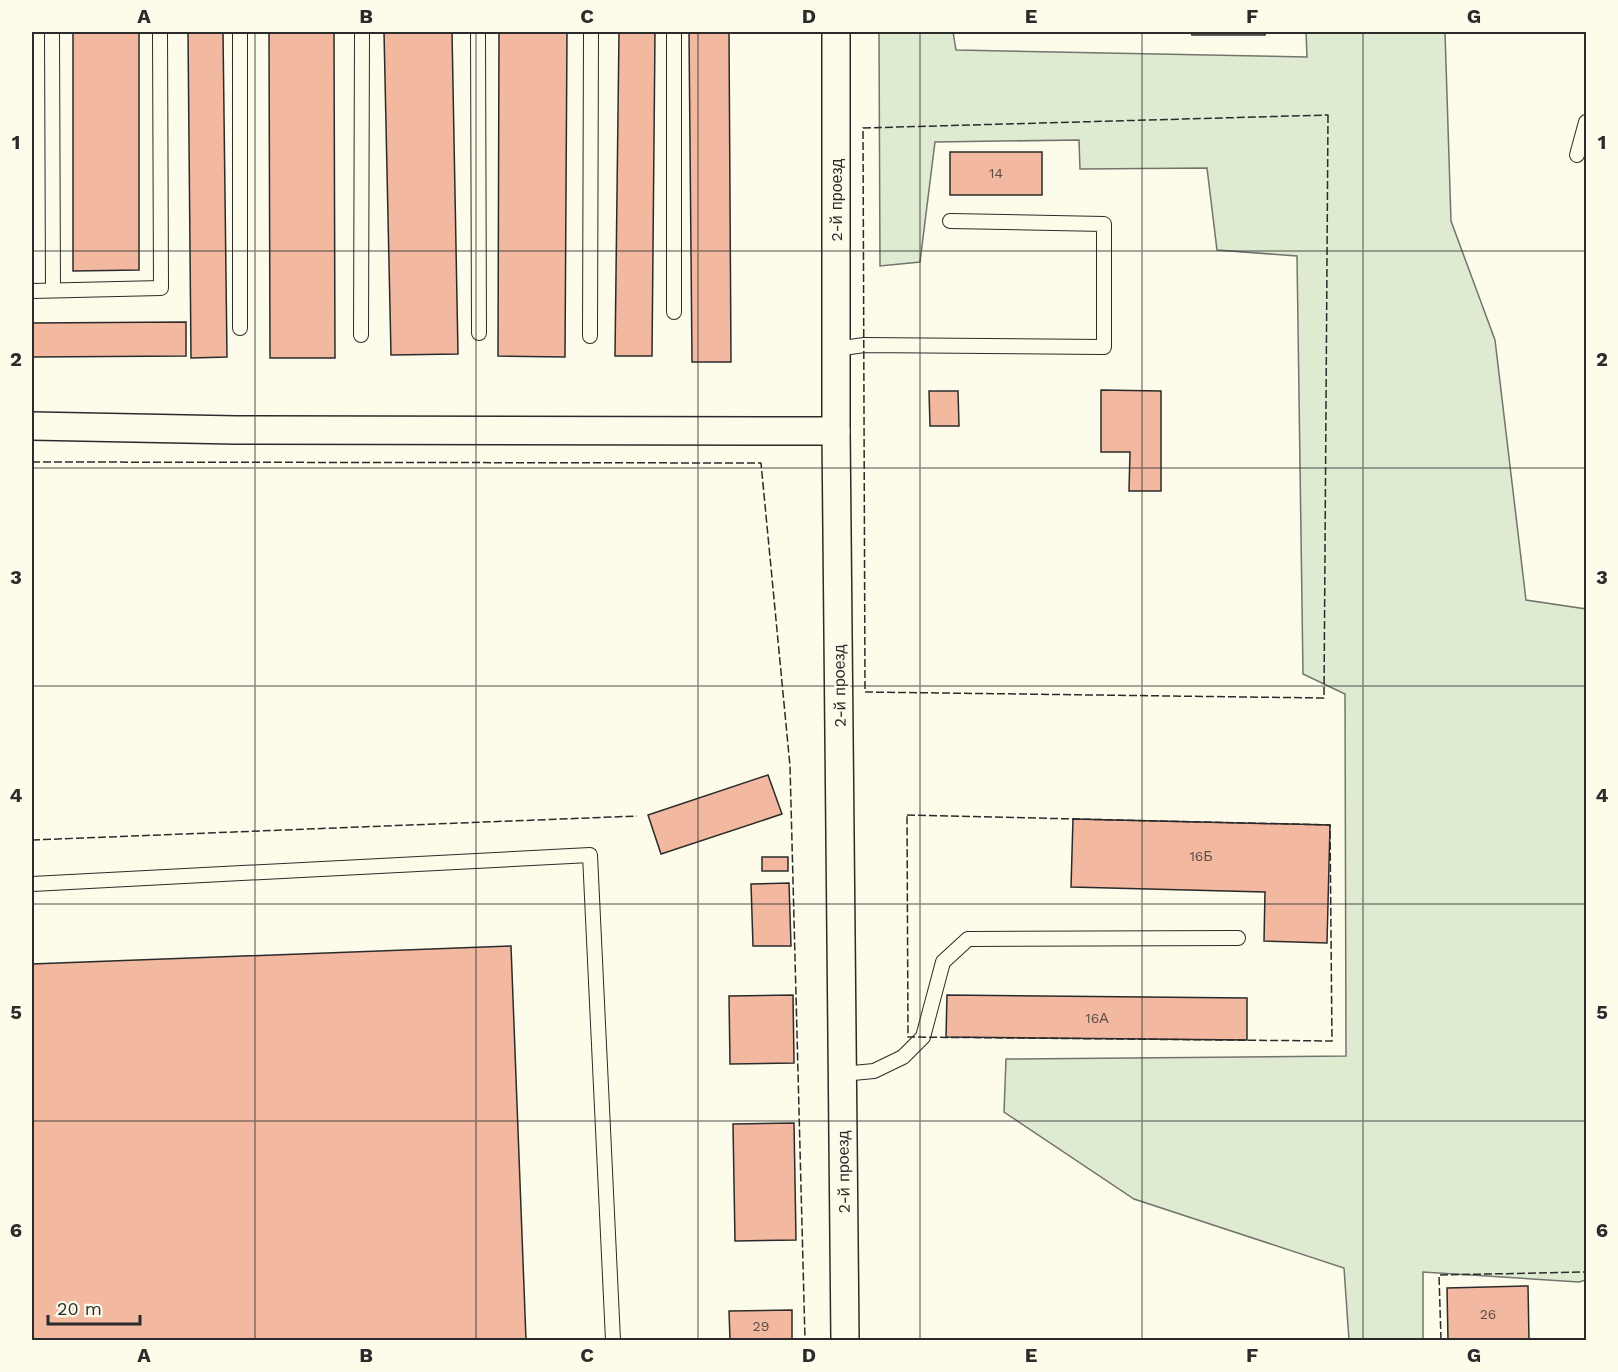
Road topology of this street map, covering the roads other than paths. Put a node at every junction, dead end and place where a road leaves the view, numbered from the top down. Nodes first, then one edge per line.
1 (52, 32) edge
2 (160, 32) edge
3 (240, 32) edge
4 (362, 32) edge
5 (478, 32) edge
6 (591, 32) edge
7 (674, 32) edge
8 (836, 32) edge
9 (1587, 123) edge
10 (1577, 155) dead end
11 (950, 221) dead end
12 (32, 291) edge
13 (53, 291) junction
14 (674, 312) dead end
15 (240, 328) dead end
16 (479, 333) dead end
17 (361, 335) dead end
18 (590, 336) dead end
19 (836, 349) junction
20 (32, 426) edge
21 (836, 431) junction
22 (32, 884) edge
23 (1238, 938) dead end
24 (842, 1074) junction
25 (613, 1341) edge
26 (845, 1341) edge

1 - 13 lane
2 - 13 lane
3 - 15 lane
4 - 17 lane
5 - 16 lane
6 - 18 lane
7 - 14 lane
8 - 19 street, 2-й проезд
9 - 10 lane
11 - 19 lane
12 - 13 lane
19 - 21 street, 2-й проезд
20 - 21 street
21 - 24 street, 2-й проезд
22 - 25 lane
23 - 24 lane
24 - 26 street, 2-й проезд

